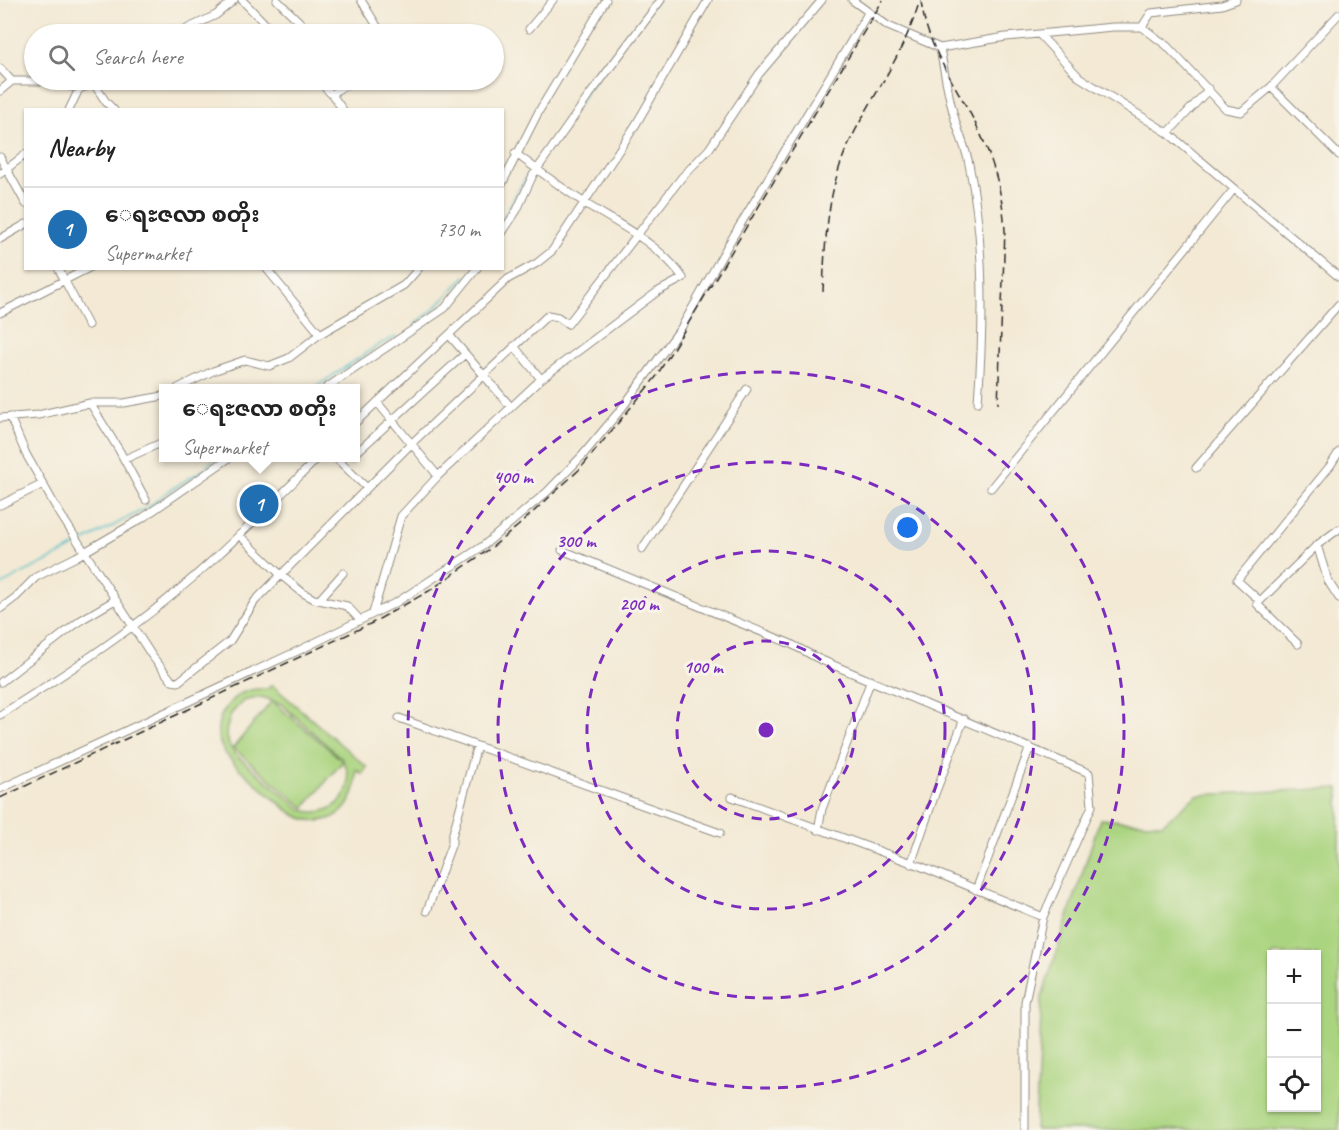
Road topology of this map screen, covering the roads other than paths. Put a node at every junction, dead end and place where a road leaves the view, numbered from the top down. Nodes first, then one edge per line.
1 (234, 0) edge
2 (242, 0) edge
3 (277, 0) edge
4 (361, 0) edge
5 (553, 0) edge
6 (606, 0) edge
7 (661, 0) edge
8 (708, 0) edge
9 (822, 0) edge
10 (852, 0) edge
11 (1236, 0) edge
12 (868, 13) junction
13 (1339, 14) edge
14 (197, 24) edge
15 (265, 24) edge
16 (302, 24) edge
17 (375, 24) edge
18 (1142, 27) junction
19 (529, 29) dead end
20 (1040, 35) junction
21 (940, 48) junction
22 (0, 68) edge
23 (12, 81) junction
24 (24, 81) edge
25 (1271, 87) junction
26 (1209, 89) junction
27 (79, 90) edge
28 (98, 90) edge
29 (327, 90) edge
30 (338, 90) edge
31 (0, 91) edge
32 (333, 96) junction
33 (70, 108) edge
34 (112, 108) edge
35 (342, 108) edge
36 (1168, 133) junction
37 (516, 154) junction
38 (1339, 155) edge
39 (24, 156) edge
40 (0, 157) edge
41 (537, 169) junction
42 (4, 172) edge
43 (504, 180) edge
44 (1234, 189) junction
45 (24, 201) edge
46 (585, 203) junction
47 (24, 225) edge
48 (504, 230) edge
49 (637, 235) junction
50 (0, 239) edge
51 (59, 270) edge
52 (85, 270) edge
53 (268, 270) edge
54 (417, 270) edge
55 (475, 270) edge
56 (1339, 277) edge
57 (64, 281) junction
58 (1339, 304) edge
59 (0, 313) edge
60 (88, 325) dead end
61 (320, 334) junction
62 (450, 336) junction
63 (514, 346) junction
64 (465, 354) junction
65 (484, 376) junction
66 (541, 379) junction
67 (186, 384) edge
68 (332, 384) edge
69 (747, 389) dead end
70 (159, 399) edge
71 (377, 402) junction
72 (978, 402) dead end
73 (90, 403) junction
74 (511, 407) junction
75 (10, 417) junction
76 (0, 418) edge
77 (360, 418) edge
78 (392, 421) junction
79 (159, 444) edge
80 (411, 444) junction
81 (360, 450) edge
82 (1339, 452) edge
83 (124, 459) junction
84 (223, 462) edge
85 (314, 462) edge
86 (340, 462) edge
87 (346, 462) edge
88 (343, 465) junction
89 (1196, 468) dead end
90 (438, 476) junction
91 (43, 484) junction
92 (367, 488) junction
93 (991, 488) dead end
94 (146, 500) dead end
95 (0, 505) edge
96 (1339, 529) edge
97 (239, 535) junction
98 (1317, 545) junction
99 (642, 549) dead end
100 (562, 550) dead end
101 (84, 551) junction
102 (343, 573) dead end
103 (282, 576) junction
104 (1339, 598) edge
105 (115, 600) junction
106 (319, 600) junction
107 (1260, 601) junction
108 (0, 609) edge
109 (373, 613) junction
110 (360, 620) junction
111 (134, 626) junction
112 (1298, 644) dead end
113 (871, 680) junction
114 (1, 682) edge
115 (0, 715) edge
116 (399, 718) dead end
117 (964, 719) junction
118 (477, 746) junction
119 (1030, 747) junction
120 (0, 789) edge
121 (732, 797) dead end
122 (818, 830) junction
123 (720, 833) dead end
124 (911, 864) junction
125 (976, 890) junction
126 (427, 911) dead end
127 (1043, 917) junction
128 (1025, 1130) edge

1 - 14 street
2 - 15 street
3 - 16 street
4 - 17 street
5 - 19 street
6 - 37 street
7 - 41 street
8 - 46 street
9 - 49 street
10 - 12 street
11 - 18 street
12 - 21 street
12 - 109 street
13 - 25 street
18 - 20 street
18 - 26 street
20 - 21 street
20 - 36 street
21 - 72 street
22 - 23 street
23 - 24 street
23 - 31 street
25 - 26 street
25 - 38 street
26 - 36 street
27 - 33 street
28 - 34 street
29 - 32 street
30 - 32 street
32 - 35 street
36 - 44 street
37 - 41 street
37 - 43 street
39 - 42 street
40 - 42 street
41 - 46 street
41 - 48 street
42 - 45 street
44 - 56 street
44 - 93 street
46 - 49 street
46 - 62 street
47 - 50 street
49 - 63 street
49 - 66 street
51 - 57 street
52 - 57 street
53 - 61 street
54 - 61 street
55 - 68 street
57 - 59 street
57 - 60 street
58 - 89 street
61 - 67 street
62 - 64 street
62 - 71 street
63 - 65 street
63 - 66 street
64 - 65 street
64 - 78 street
65 - 74 street
65 - 80 street
66 - 74 street
69 - 99 street
70 - 73 street
71 - 77 street
71 - 78 street
73 - 75 street
73 - 83 street
74 - 90 street
75 - 76 street
75 - 91 street
78 - 80 street
78 - 81 street
79 - 83 street
80 - 90 street
80 - 92 street
82 - 107 street
83 - 94 street
84 - 101 street
85 - 97 street
86 - 88 street
87 - 88 street
88 - 92 street
90 - 109 street
91 - 95 street
91 - 101 street
92 - 103 street
96 - 98 street
97 - 103 street
97 - 111 street
98 - 104 street
98 - 107 street
100 - 113 street
101 - 105 street
101 - 108 street
102 - 106 street
103 - 106 street
103 - 111 street
105 - 111 street
105 - 114 street
106 - 110 street
107 - 112 street
109 - 110 street
110 - 120 street
111 - 115 street
113 - 117 street
113 - 122 street
116 - 118 street
117 - 119 street
117 - 124 street
118 - 123 street
118 - 126 street
119 - 125 street
119 - 127 street
121 - 122 street
122 - 124 street
124 - 125 street
125 - 127 street
127 - 128 street

